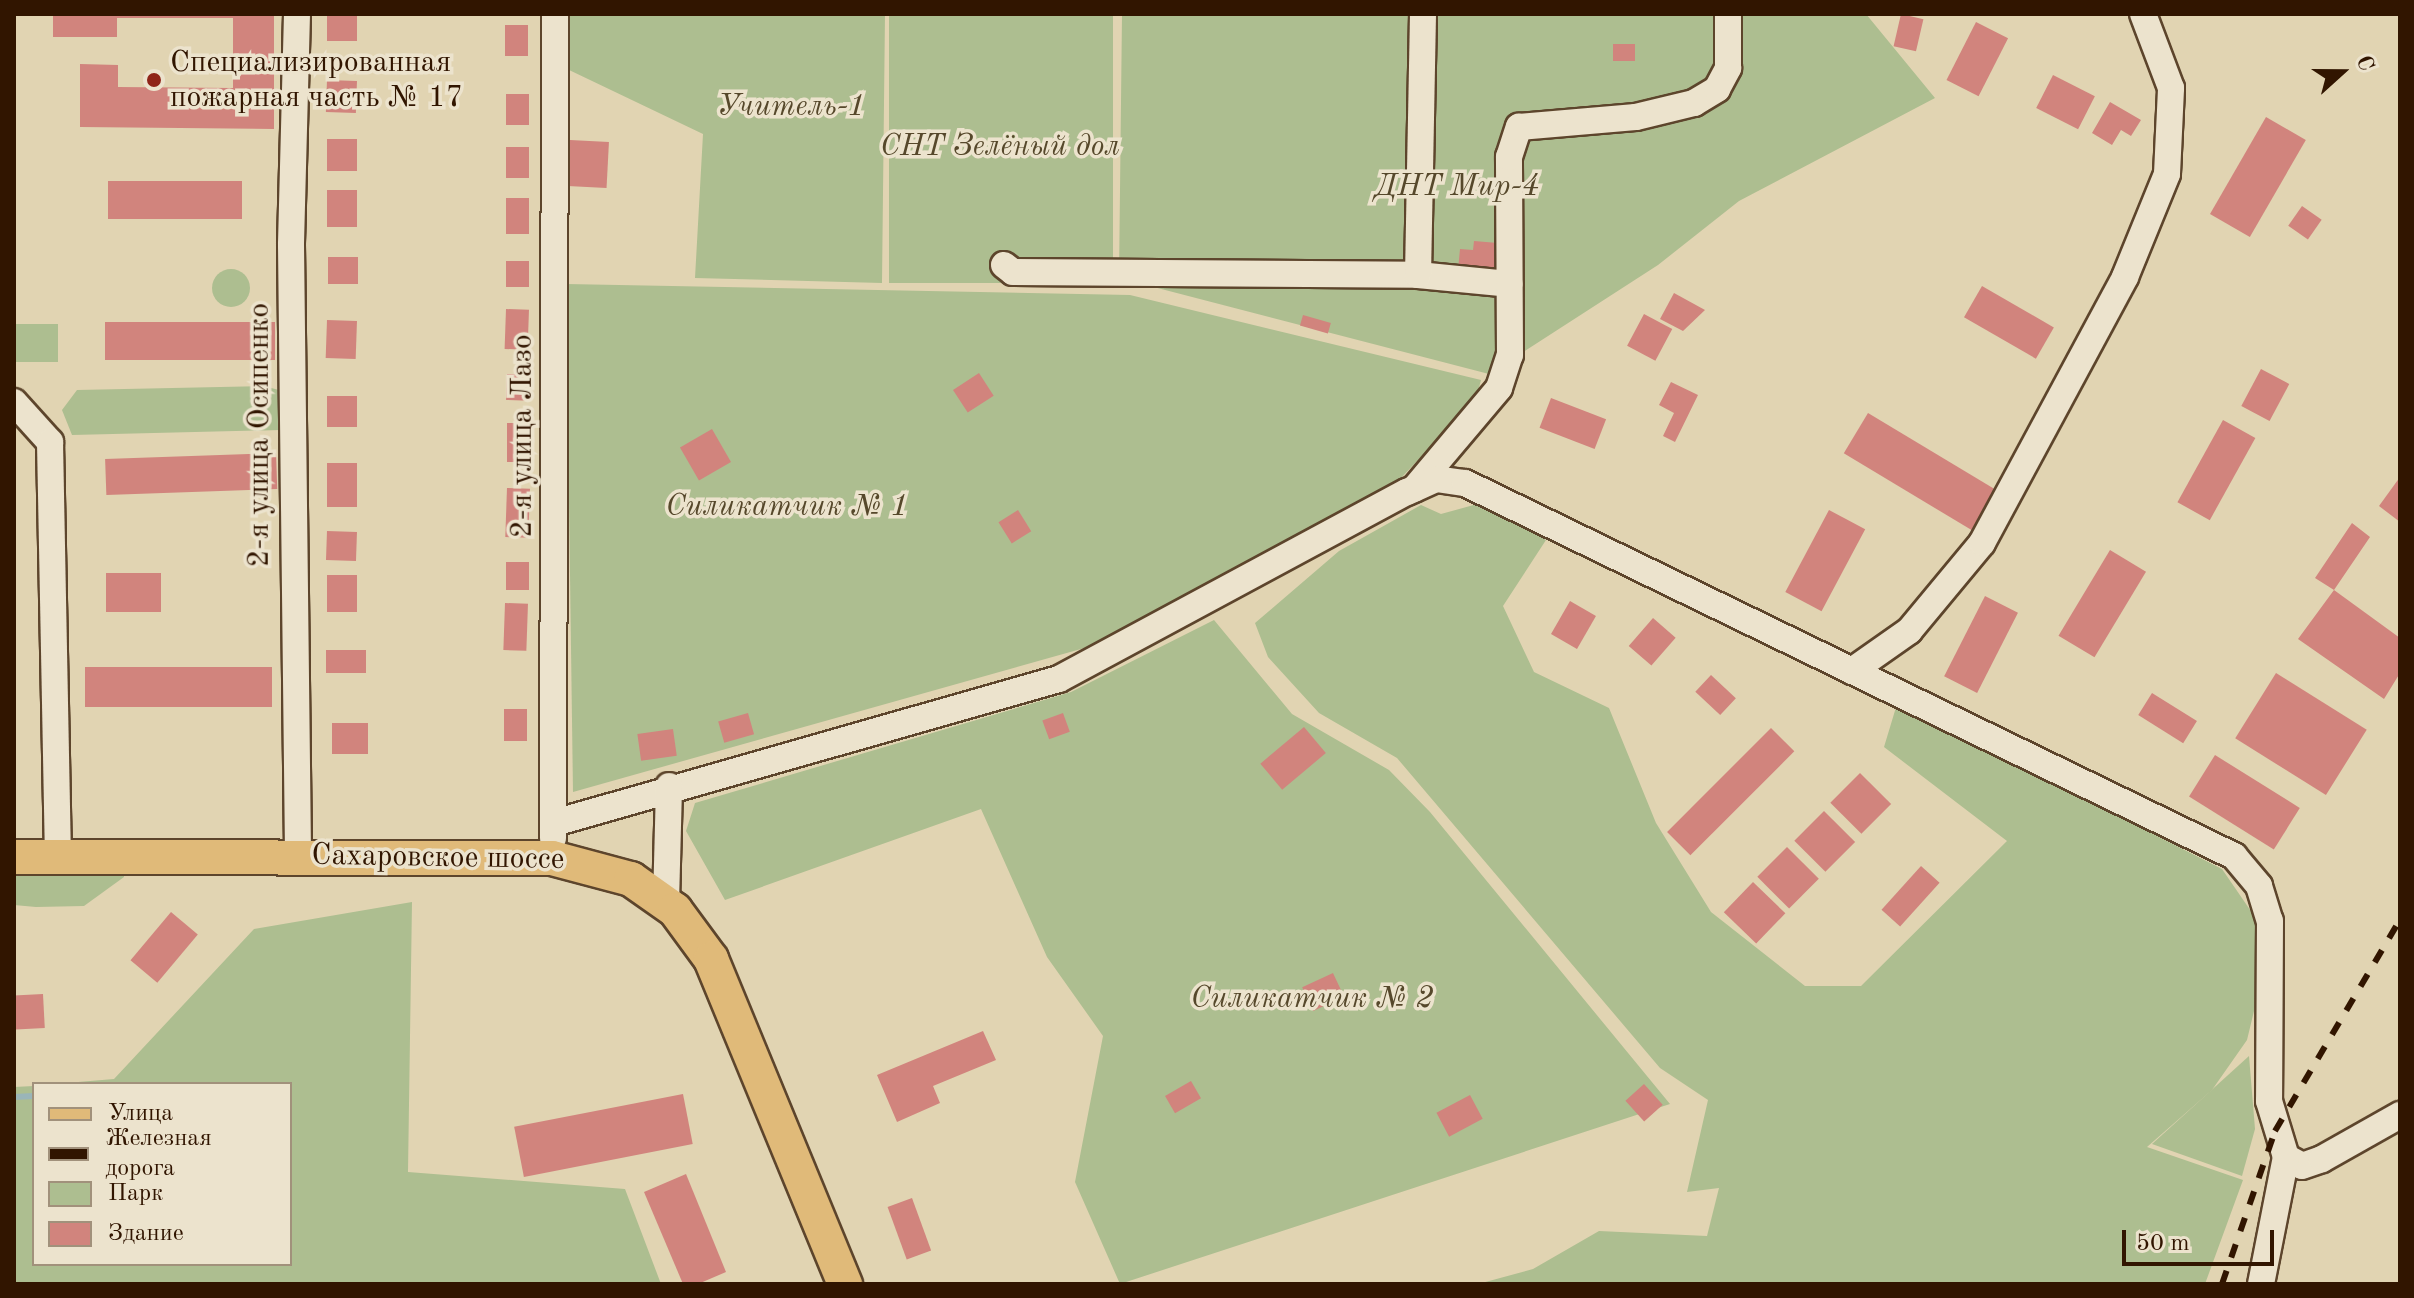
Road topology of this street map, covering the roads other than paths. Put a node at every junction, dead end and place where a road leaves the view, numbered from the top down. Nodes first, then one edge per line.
1 (297, 14) edge
2 (555, 14) edge
3 (1423, 14) edge
4 (1728, 14) edge
5 (2143, 14) edge
6 (1004, 265) dead end
7 (1418, 275) junction
8 (1510, 284) junction
9 (14, 402) edge
10 (1414, 489) junction
11 (1852, 671) junction
12 (669, 786) junction
13 (554, 823) junction
14 (58, 856) junction
15 (298, 856) junction
16 (14, 857) edge
17 (552, 858) junction
18 (666, 902) junction
19 (2400, 1115) edge
20 (2286, 1157) junction
21 (845, 1284) edge
22 (2261, 1284) edge

1 - 15 street, 2-я улица Осипенко
2 - 13 street, 2-я улица Лазо
3 - 7 street
4 - 8 street
5 - 11 street
6 - 7 street
7 - 8 street
8 - 10 street
9 - 14 street
10 - 11 street
10 - 12 street
11 - 20 street
12 - 13 street
12 - 18 street
13 - 17 street, 2-я улица Лазо
14 - 15 main road, Сахаровское шоссе
14 - 16 main road, Сахаровское шоссе
15 - 17 main road, Сахаровское шоссе
17 - 18 main road, Сахаровское шоссе
18 - 21 main road, Сахаровское шоссе
19 - 20 street
20 - 22 street

